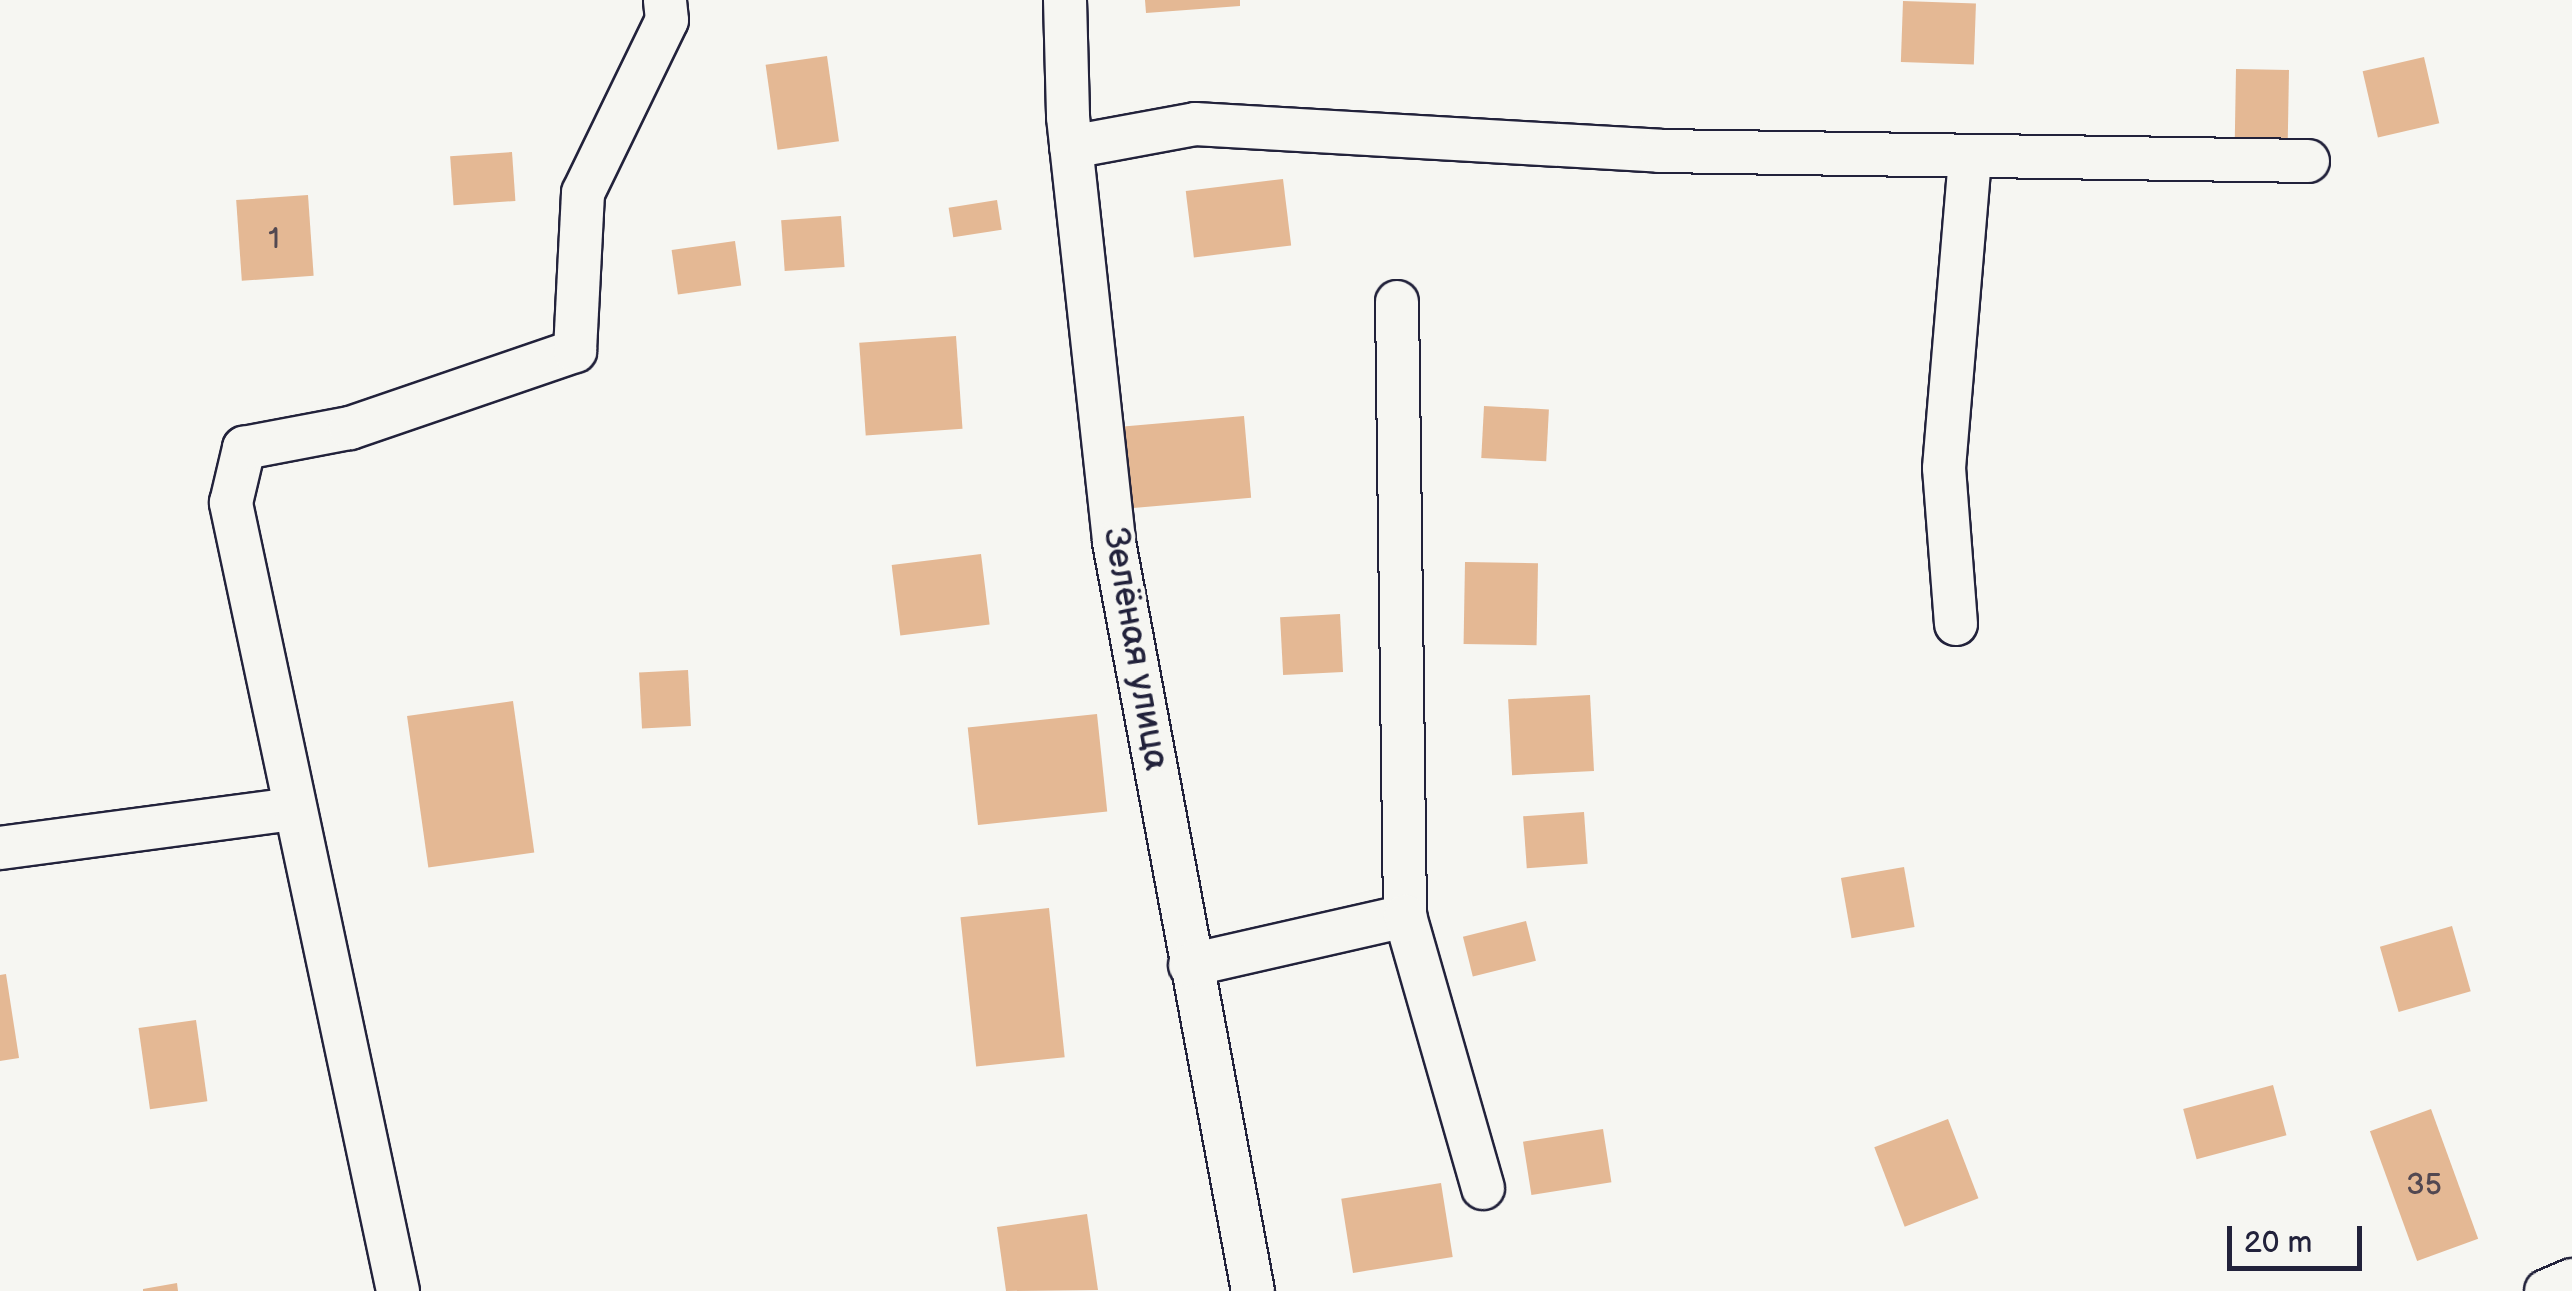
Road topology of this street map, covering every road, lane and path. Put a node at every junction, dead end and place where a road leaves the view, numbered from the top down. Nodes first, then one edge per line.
1 (664, 0) edge
2 (1065, 0) edge
3 (1071, 146) junction
4 (1970, 159) junction
5 (2308, 161) dead end
6 (1397, 302) dead end
7 (1956, 624) dead end
8 (294, 808) junction
9 (0, 848) edge
10 (1405, 916) junction
11 (1190, 966) junction
12 (1482, 1188) dead end
13 (2572, 1280) edge
14 (398, 1291) edge
15 (1252, 1291) edge
16 (2546, 1291) edge

1 - 8 street
2 - 3 street, Зелёная улица
3 - 4 street
3 - 11 street, Зелёная улица
4 - 5 street
4 - 7 street
6 - 10 street
8 - 9 street
8 - 14 street
10 - 11 street
10 - 12 street
11 - 15 street, Зелёная улица
13 - 16 street

